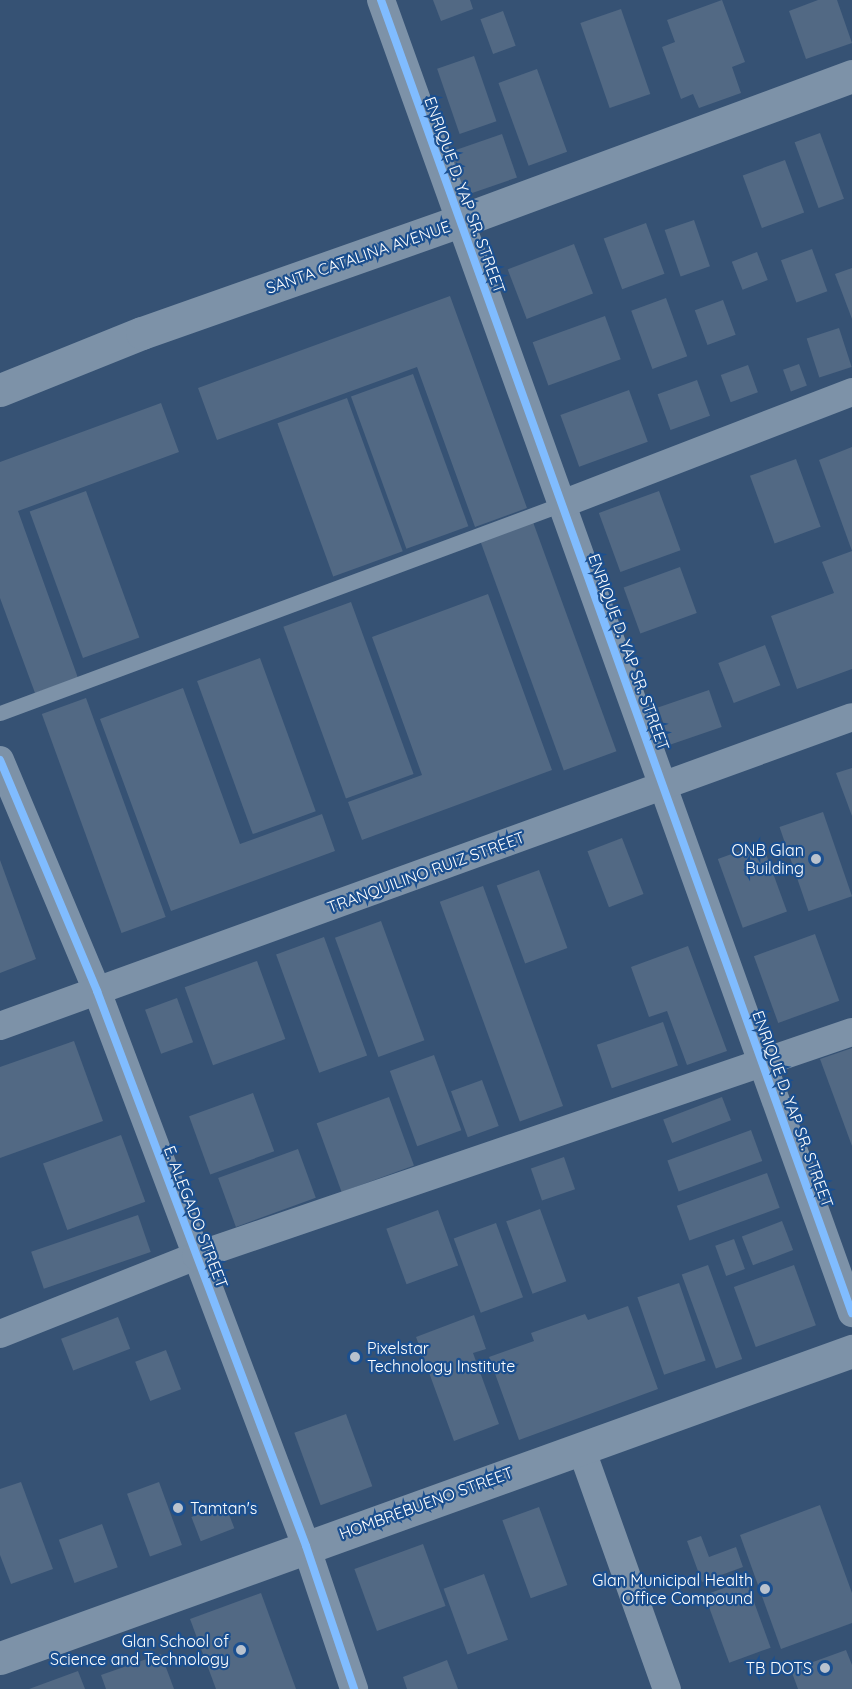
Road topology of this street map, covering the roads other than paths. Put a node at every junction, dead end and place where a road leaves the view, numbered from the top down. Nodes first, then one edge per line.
1 (381, 0) edge
2 (852, 76) edge
3 (460, 221) junction
4 (0, 390) edge
5 (852, 392) edge
6 (562, 504) junction
7 (0, 713) edge
8 (852, 717) edge
9 (0, 760) edge
10 (663, 784) junction
11 (97, 991) junction
12 (0, 1026) edge
13 (852, 1032) edge
14 (763, 1063) junction
15 (196, 1256) junction
16 (852, 1313) edge
17 (0, 1334) edge
18 (852, 1351) edge
19 (581, 1448) junction
20 (306, 1546) junction
21 (0, 1658) edge
22 (354, 1689) edge
23 (667, 1689) edge

1 - 3 street, ENRIQUE D. YAP SR. STREET
2 - 3 street, SANTA CATALINA AVENUE
3 - 4 street, SANTA CATALINA AVENUE
3 - 6 street, ENRIQUE D. YAP SR. STREET
5 - 6 street
6 - 7 lane
6 - 10 street, ENRIQUE D. YAP SR. STREET
8 - 10 street, TRANQUILINO RUIZ STREET
9 - 11 street, E. ALEGADO STREET
10 - 11 street, TRANQUILINO RUIZ STREET
10 - 14 street, ENRIQUE D. YAP SR. STREET
11 - 12 street, TRANQUILINO RUIZ STREET
11 - 15 street, E. ALEGADO STREET
13 - 14 street
14 - 15 street
14 - 16 street, ENRIQUE D. YAP SR. STREET
15 - 17 street
15 - 20 street, E. ALEGADO STREET
18 - 19 street, HOMBREBUENO STREET
19 - 20 street, HOMBREBUENO STREET
19 - 23 street
20 - 21 street, HOMBREBUENO STREET
20 - 22 street, E. ALEGADO STREET

